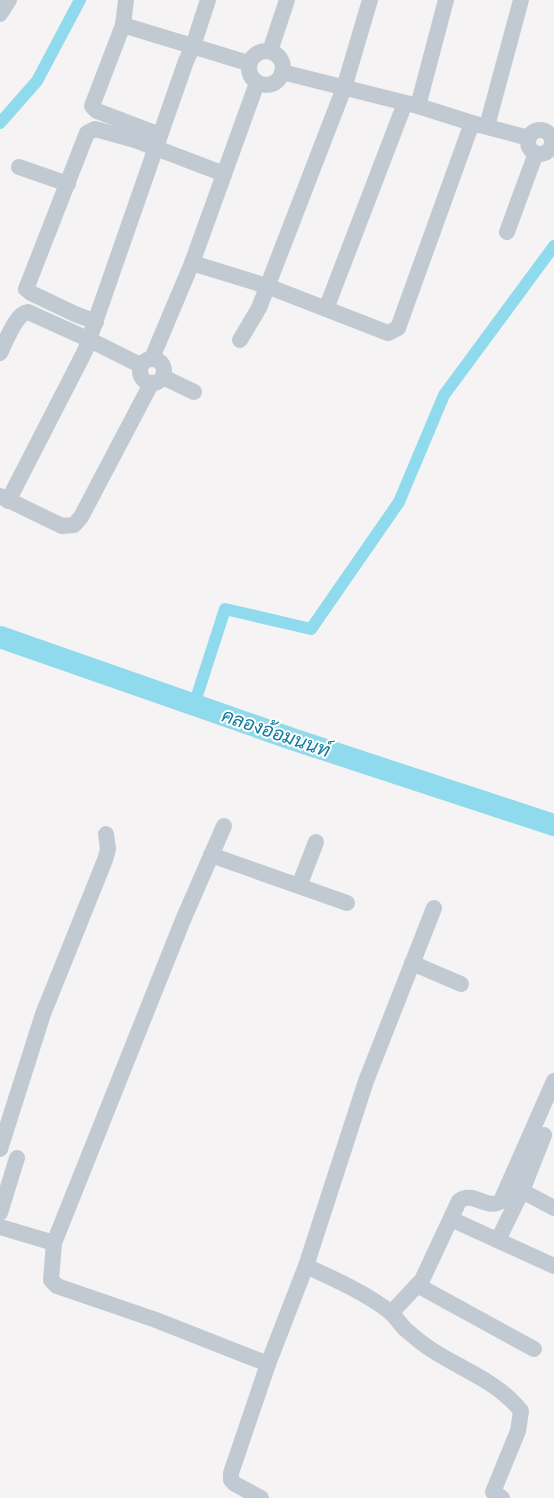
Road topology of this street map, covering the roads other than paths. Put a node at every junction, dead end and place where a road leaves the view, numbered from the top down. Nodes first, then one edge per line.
1 (9, 0) edge
2 (126, 0) edge
3 (208, 0) edge
4 (287, 0) edge
5 (370, 0) edge
6 (446, 0) edge
7 (521, 0) edge
8 (0, 14) edge
9 (123, 25) junction
10 (193, 46) junction
11 (270, 51) junction
12 (248, 64) junction
13 (282, 72) junction
14 (258, 83) junction
15 (344, 88) junction
16 (412, 104) junction
17 (480, 125) junction
18 (158, 142) junction
19 (549, 143) edge
20 (19, 167) dead end
21 (224, 174) junction
22 (68, 184) junction
23 (507, 232) dead end
24 (192, 262) junction
25 (266, 286) junction
26 (326, 309) junction
27 (96, 322) junction
28 (90, 340) junction
29 (240, 340) dead end
30 (0, 354) edge
31 (146, 362) junction
32 (157, 380) junction
33 (194, 392) dead end
34 (4, 498) edge
35 (224, 826) dead end
36 (106, 834) dead end
37 (316, 842) dead end
38 (211, 855) junction
39 (299, 886) junction
40 (347, 903) dead end
41 (434, 908) dead end
42 (412, 963) junction
43 (461, 984) dead end
44 (554, 1081) edge
45 (544, 1135) dead end
46 (0, 1149) edge
47 (17, 1158) dead end
48 (522, 1191) junction
49 (554, 1208) edge
50 (0, 1213) edge
51 (451, 1219) junction
52 (0, 1227) edge
53 (498, 1240) junction
54 (54, 1243) junction
55 (306, 1266) junction
56 (554, 1266) edge
57 (417, 1285) junction
58 (391, 1313) junction
59 (534, 1350) dead end
60 (268, 1364) junction
61 (495, 1496) edge
62 (261, 1498) edge

1 - 8 street
2 - 9 street
3 - 10 street
4 - 11 street
5 - 15 street
6 - 16 street
7 - 17 street
9 - 10 street
9 - 18 street
10 - 12 street
10 - 18 street
11 - 12 street
11 - 13 street
12 - 14 street
13 - 14 street
13 - 15 street
14 - 21 street
15 - 16 street
15 - 25 street
16 - 17 street
16 - 26 street
17 - 19 street
17 - 26 street
18 - 21 street
18 - 22 street
18 - 27 street
19 - 23 street
20 - 22 street
21 - 24 street
22 - 27 street
24 - 25 street
24 - 31 street
25 - 26 street
25 - 29 street
27 - 28 street
28 - 30 street
28 - 31 street
28 - 34 street
31 - 32 street
32 - 33 street
32 - 34 street
35 - 38 street
36 - 46 street
37 - 39 street
38 - 39 street
38 - 54 street
39 - 40 street
41 - 42 street
42 - 43 street
42 - 55 street
44 - 51 street
45 - 48 street
47 - 50 street
48 - 49 street
48 - 53 street
51 - 53 street
51 - 57 street
52 - 54 street
53 - 56 street
54 - 60 street
55 - 58 street
55 - 60 street
57 - 58 street
57 - 59 street
58 - 61 street
60 - 62 street

